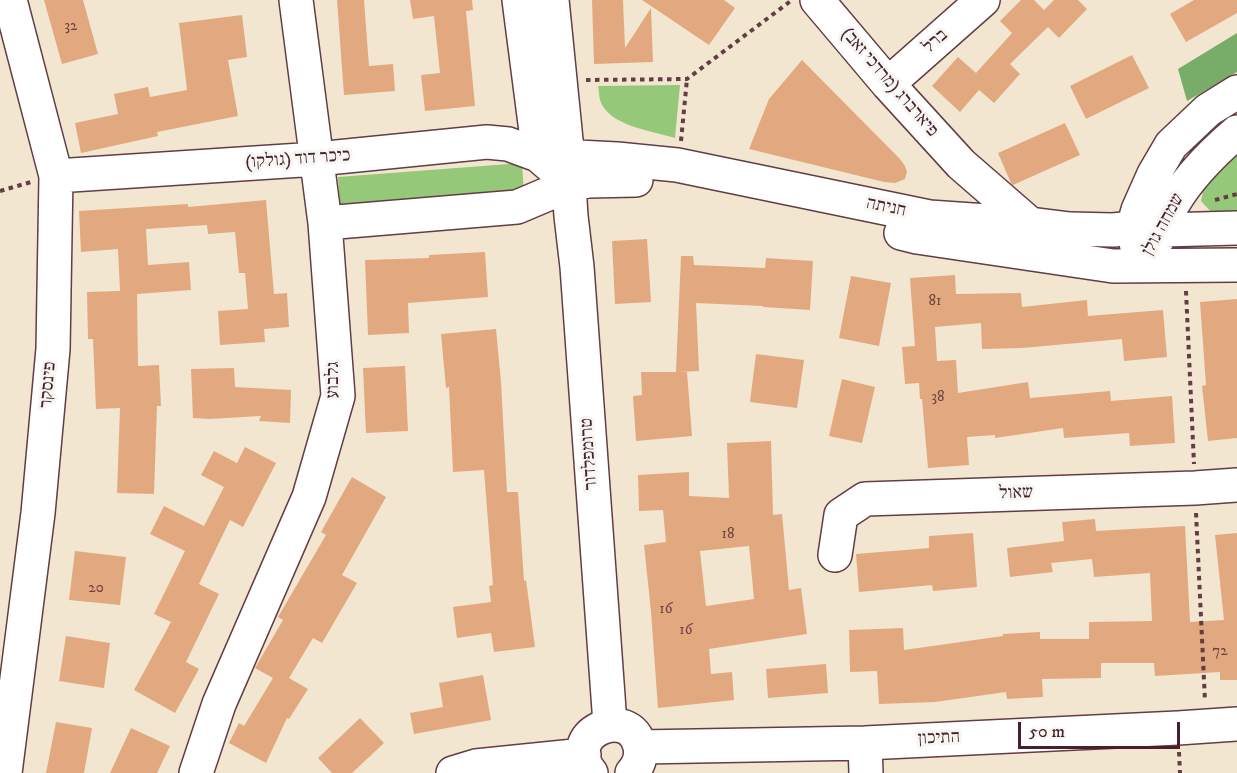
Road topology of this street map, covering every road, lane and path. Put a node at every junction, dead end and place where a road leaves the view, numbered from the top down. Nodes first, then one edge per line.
1 (10, 0) edge
2 (296, 0) edge
3 (519, 0) edge
4 (552, 0) edge
5 (793, 0) edge
6 (816, 0) edge
7 (980, 1) edge
8 (687, 79) junction
9 (888, 84) junction
10 (556, 88) junction
11 (1237, 92) edge
12 (1237, 132) edge
13 (487, 142) junction
14 (680, 149) dead end
15 (317, 159) junction
16 (961, 164) junction
17 (559, 166) junction
18 (624, 169) junction
19 (1154, 174) junction
20 (1194, 175) junction
21 (45, 179) junction
22 (0, 191) edge
23 (929, 217) junction
24 (325, 223) junction
25 (1030, 224) junction
26 (1226, 227) edge
27 (1070, 229) junction
28 (1148, 229) junction
29 (1237, 265) edge
30 (1141, 266) junction
31 (578, 267) junction
32 (1186, 286) dead end
33 (1187, 307) dead end
34 (1237, 485) edge
35 (835, 555) dead end
36 (610, 724) junction
37 (1237, 724) edge
38 (865, 758) edge
39 (636, 760) edge
40 (587, 764) edge
41 (5, 773) edge
42 (196, 773) edge
43 (453, 773) edge

1 - 21 street, פינסקר
2 - 15 street, גלבוע
3 - 10 street, טרומפלדור
4 - 10 street, טרומפלדור
5 - 8 path
6 - 9 street, פיארברג (מרדכי זאב)
7 - 9 street, ברל
8 - 10 path
8 - 14 path
9 - 16 street, פיארברג (מרדכי זאב)
10 - 13 street
10 - 17 street, טרומפלדור
10 - 18 street
11 - 19 street, שמחה גולן
12 - 20 street, שמחה גולן
13 - 15 street, כיכר דוד (גולקו)
13 - 17 street, כיכר דוד (גולקו)
15 - 21 street, כיכר דוד (גולקו)
15 - 24 street, גלבוע
16 - 23 street
16 - 25 street, פיארברג (מרדכי זאב)
17 - 18 street, חניתה
17 - 24 street
17 - 31 street, טרומפלדור
18 - 23 street, חניתה
18 - 30 street, חניתה
18 - 31 street
19 - 27 street
19 - 28 street, שמחה גולן
20 - 26 street
20 - 28 street, שמחה גולן
21 - 22 path
21 - 41 street, פינסקר
23 - 25 street, חניתה
24 - 42 street, גלבוע
25 - 27 street, חניתה
26 - 28 street, חניתה
27 - 28 street, חניתה
28 - 30 street, שמחה גולן
29 - 30 street, חניתה
31 - 36 street, טרומפלדור
32 - 33 path
34 - 35 street, שאול
36 - 39 street
36 - 40 street
37 - 38 street, התיכון
38 - 39 street, התיכון
40 - 43 street

